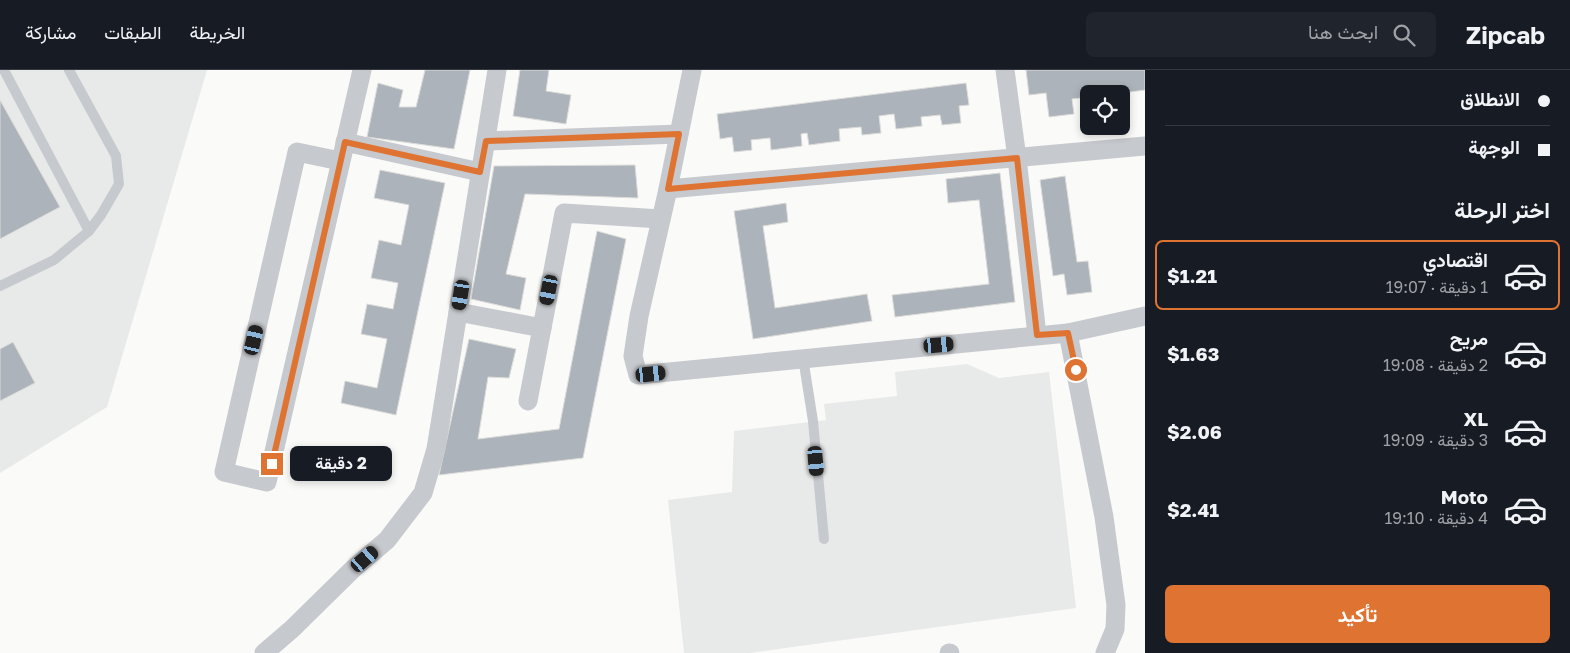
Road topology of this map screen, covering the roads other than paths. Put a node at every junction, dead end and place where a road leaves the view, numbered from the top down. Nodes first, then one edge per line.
1 (4, 70) edge
2 (68, 70) edge
3 (362, 70) edge
4 (497, 70) edge
5 (692, 70) edge
6 (1004, 70) edge
7 (679, 134) junction
8 (486, 141) junction
9 (345, 142) junction
10 (1145, 146) edge
11 (1017, 158) junction
12 (340, 161) junction
13 (480, 172) junction
14 (668, 189) junction
15 (661, 219) junction
16 (89, 231) junction
17 (0, 286) edge
18 (458, 312) junction
19 (1145, 316) edge
20 (542, 328) junction
21 (1068, 333) junction
22 (1037, 335) junction
23 (803, 358) junction
24 (528, 401) dead end
25 (824, 539) dead end
26 (264, 653) edge
27 (1105, 653) edge

1 - 16 lane
2 - 16 lane
3 - 9 street
4 - 8 street
5 - 7 street
6 - 11 street
7 - 8 street
7 - 14 street
8 - 13 street
9 - 12 street
9 - 13 street
10 - 11 street
11 - 14 street
11 - 22 street
12 - 12 street
13 - 18 street
14 - 15 street
15 - 20 street
15 - 23 street
16 - 17 lane
18 - 20 street
18 - 26 street
19 - 21 street
20 - 24 street
21 - 22 street
21 - 27 street
22 - 23 street
23 - 25 lane

